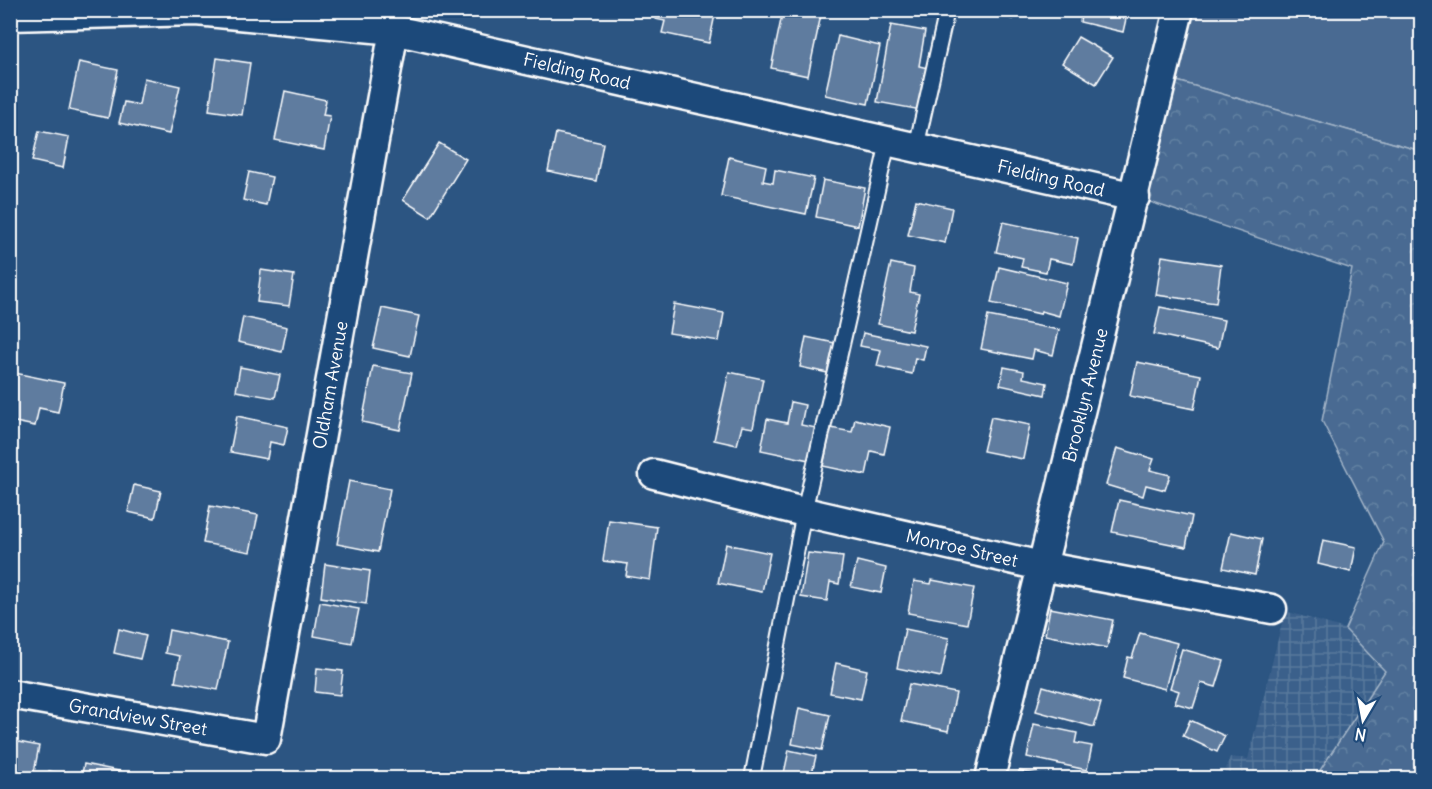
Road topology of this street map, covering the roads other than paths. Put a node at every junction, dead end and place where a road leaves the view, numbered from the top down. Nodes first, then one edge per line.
1 (947, 10) edge
2 (1179, 10) edge
3 (10, 16) edge
4 (394, 30) junction
5 (888, 142) junction
6 (916, 148) junction
7 (1135, 197) junction
8 (654, 474) dead end
9 (804, 512) junction
10 (1041, 566) junction
11 (1272, 609) dead end
12 (10, 694) edge
13 (266, 740) joint
14 (752, 778) edge
15 (990, 778) edge

1 - 6 lane
2 - 7 street, Brooklyn Avenue
3 - 4 street, Fielding Road
4 - 5 street, Fielding Road
4 - 13 street, Oldham Avenue
5 - 6 street, Fielding Road
5 - 9 lane
6 - 7 street, Fielding Road
7 - 10 street, Brooklyn Avenue
8 - 9 street, Monroe Street
9 - 10 street, Monroe Street
9 - 14 lane
10 - 11 street, Monroe Street
10 - 15 street, Brooklyn Avenue
12 - 13 street, Grandview Street

